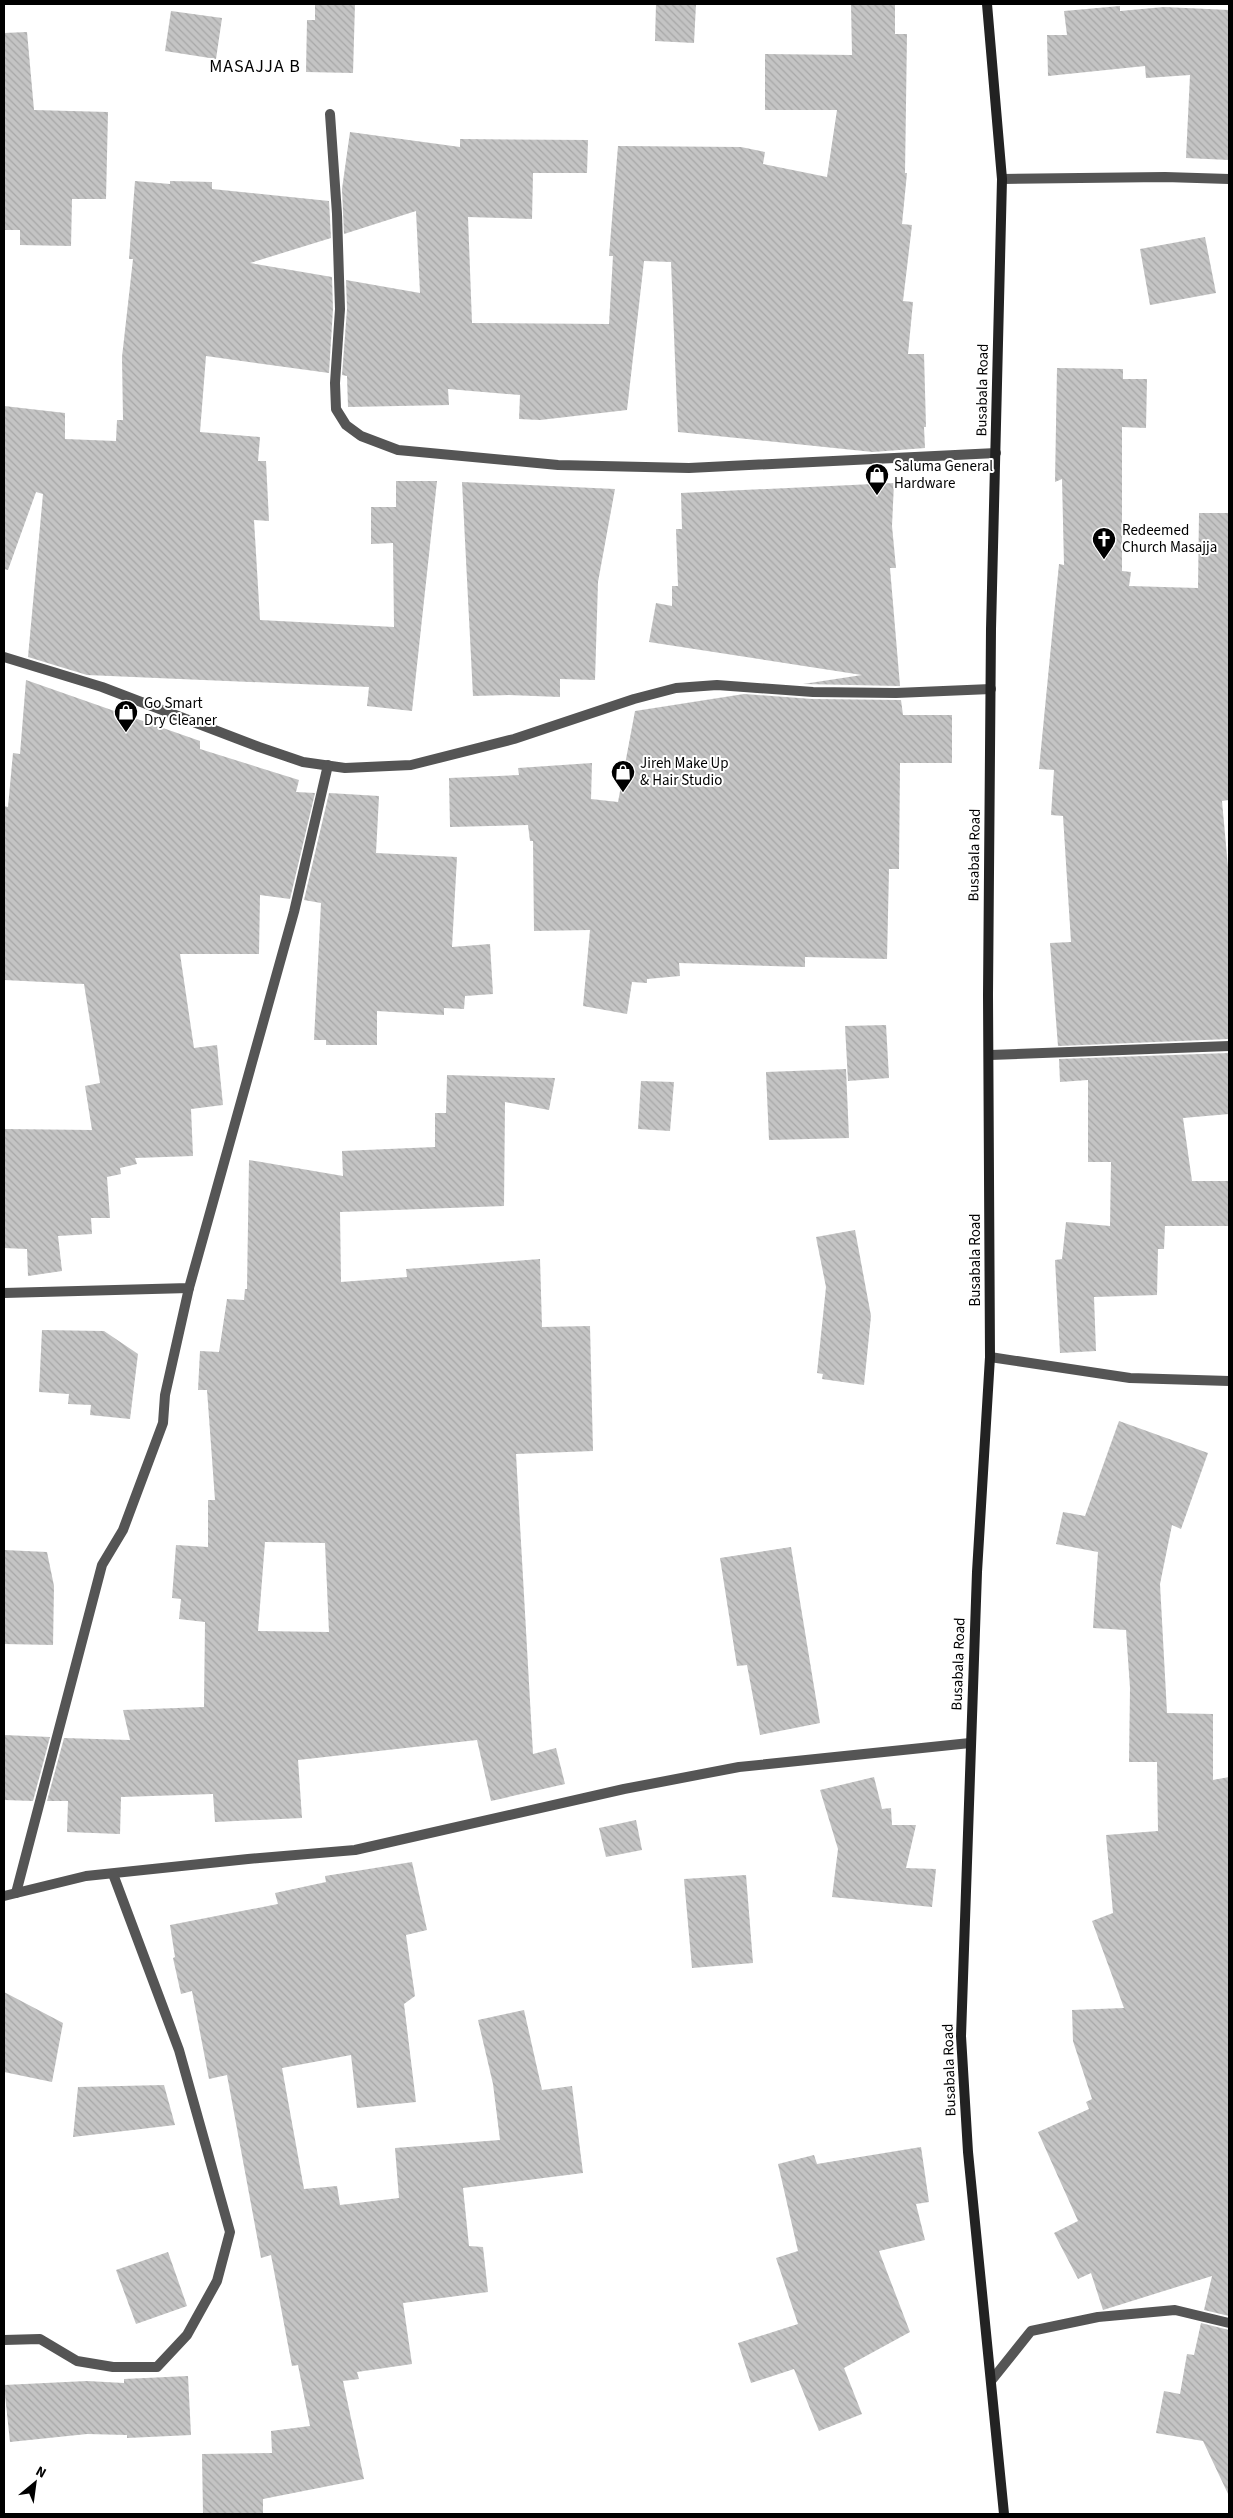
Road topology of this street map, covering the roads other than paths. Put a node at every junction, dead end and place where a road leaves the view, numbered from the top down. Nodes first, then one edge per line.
1 (987, 4) edge
2 (330, 114) dead end
3 (1002, 179) junction
4 (1229, 180) edge
5 (996, 453) junction
6 (4, 657) edge
7 (991, 689) junction
8 (328, 765) junction
9 (1229, 1046) edge
10 (990, 1055) junction
11 (189, 1288) junction
12 (4, 1293) edge
13 (990, 1357) junction
14 (1229, 1381) edge
15 (970, 1743) junction
16 (113, 1874) junction
17 (16, 1893) junction
18 (4, 1896) edge
19 (1229, 2323) edge
20 (4, 2340) edge
21 (991, 2381) junction
22 (1004, 2514) edge

1 - 3 street, Busabala Road
2 - 5 street
3 - 4 street
3 - 5 street, Busabala Road
5 - 7 street, Busabala Road
6 - 8 street
7 - 8 street
7 - 10 street, Busabala Road
8 - 11 street
9 - 10 street
10 - 13 street, Busabala Road
11 - 12 street
11 - 17 street
13 - 14 street
13 - 15 street, Busabala Road
15 - 16 street
15 - 21 street, Busabala Road
16 - 17 street
16 - 20 street
17 - 18 street
19 - 21 street
21 - 22 street, Busabala Road

